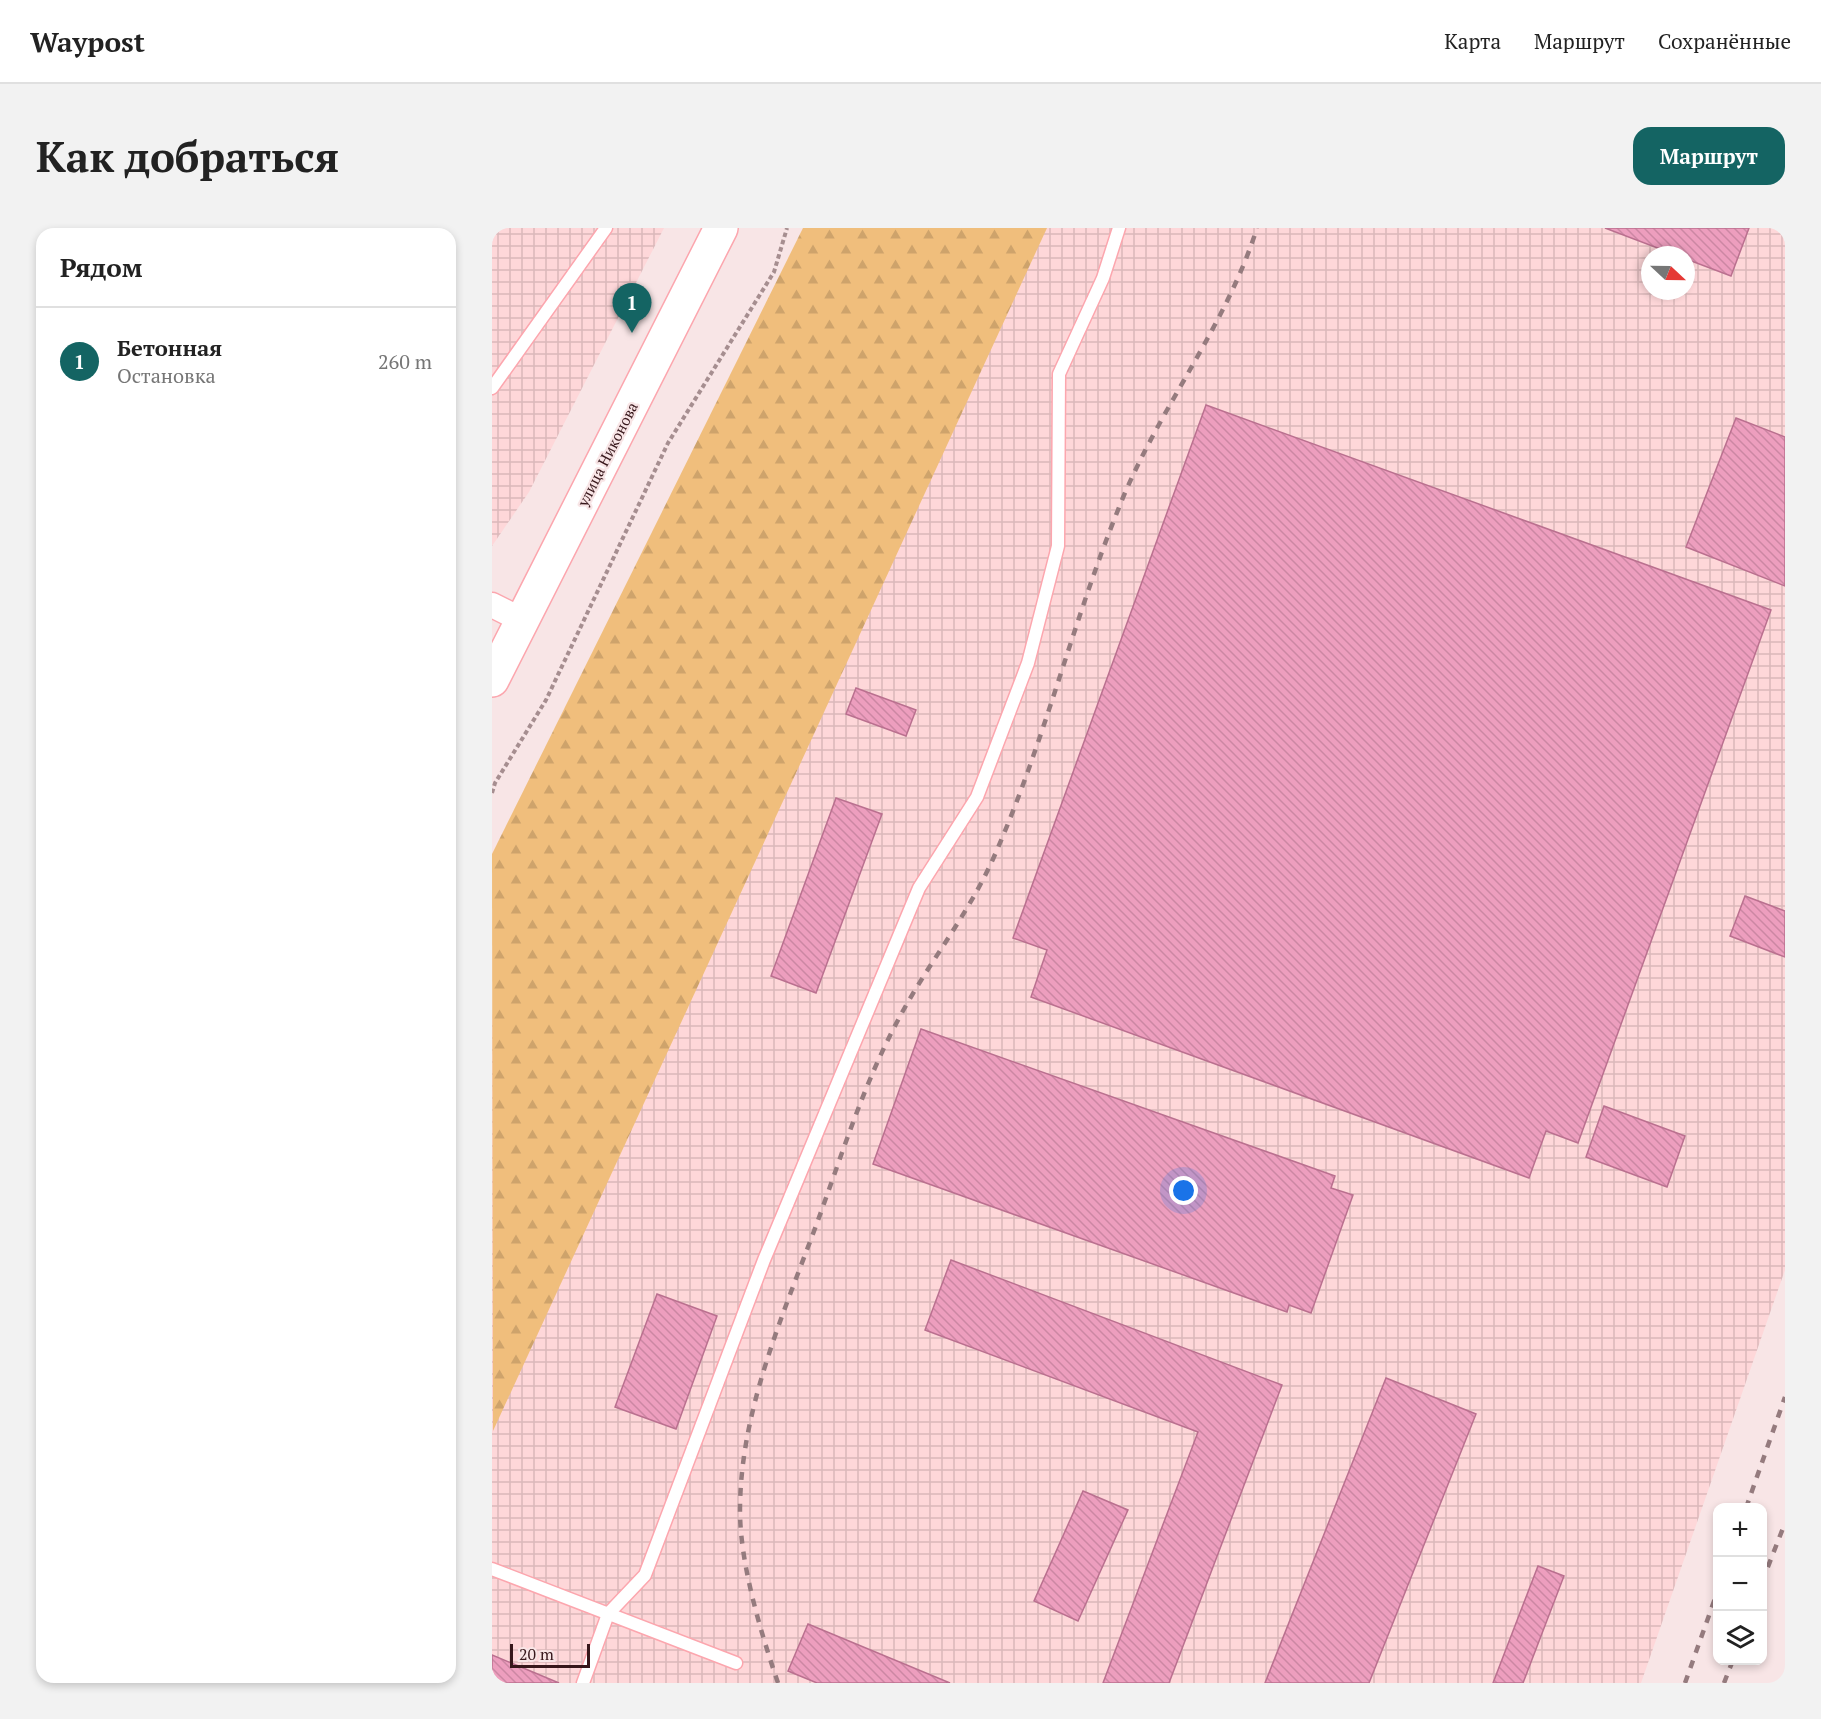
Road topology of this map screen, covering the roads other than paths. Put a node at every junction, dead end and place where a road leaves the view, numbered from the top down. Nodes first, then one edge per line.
1 (606, 228) edge
2 (722, 228) edge
3 (1119, 228) edge
4 (492, 388) edge
5 (492, 605) edge
6 (522, 620) junction
7 (492, 680) edge
8 (492, 1569) edge
9 (609, 1614) junction
10 (736, 1663) dead end
11 (583, 1683) edge

1 - 4 lane
2 - 6 main road, улица Никонова
3 - 9 lane
5 - 6 street
6 - 7 main road, улица Никонова
8 - 9 lane
9 - 10 lane
9 - 11 lane

